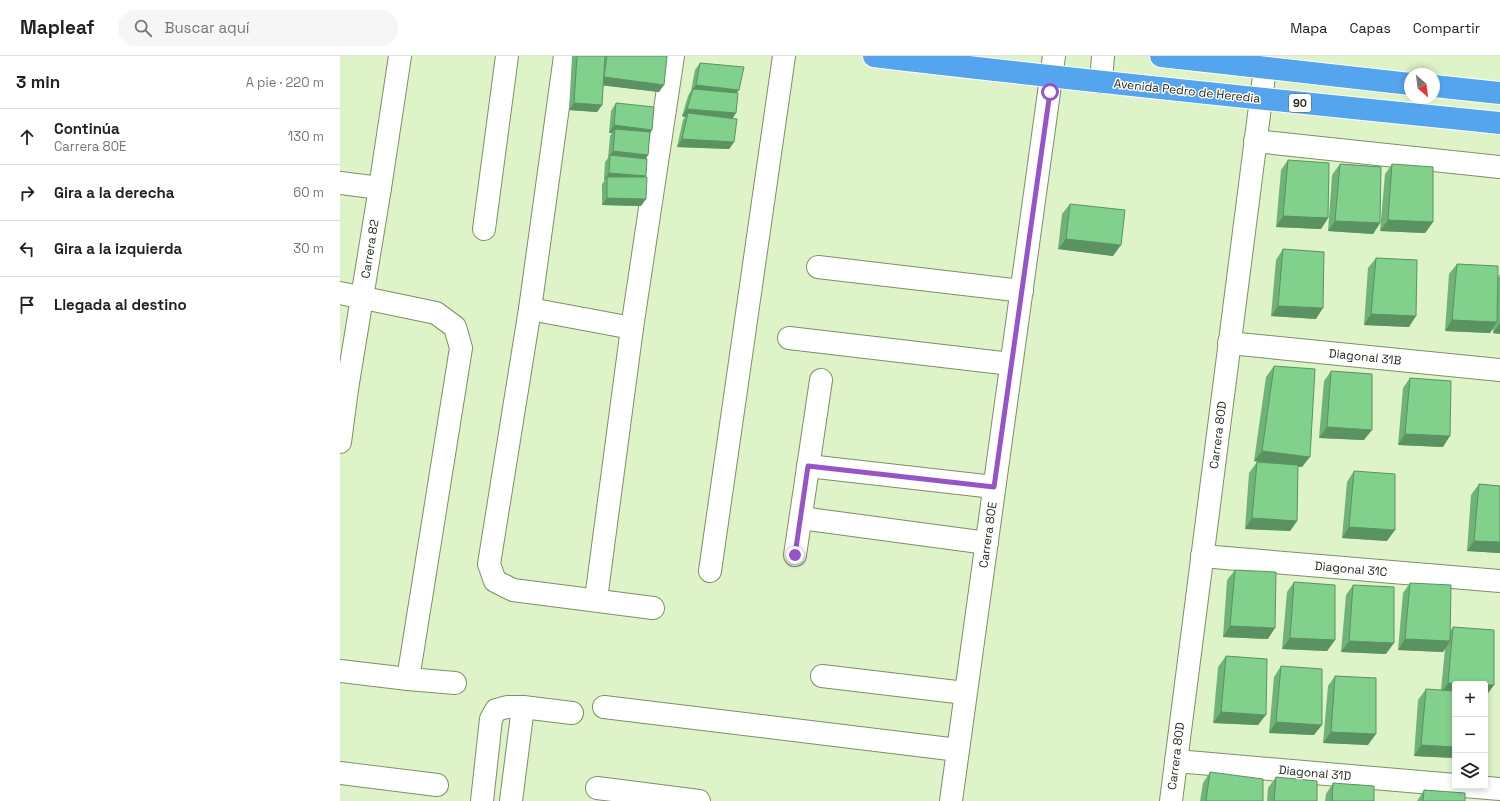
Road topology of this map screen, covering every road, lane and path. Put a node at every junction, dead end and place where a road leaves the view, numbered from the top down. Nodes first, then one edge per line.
1 (400, 56) edge
2 (507, 56) edge
3 (565, 56) edge
4 (673, 56) edge
5 (784, 56) edge
6 (874, 56) edge
7 (1104, 56) edge
8 (1161, 56) edge
9 (1053, 66) edge
10 (1265, 68) junction
11 (1100, 82) junction
12 (1404, 83) edge
13 (1440, 87) edge
14 (1500, 93) edge
15 (1261, 99) junction
16 (1500, 123) edge
17 (1255, 141) junction
18 (1500, 167) edge
19 (340, 183) edge
20 (380, 188) junction
21 (484, 229) dead end
22 (818, 267) dead end
23 (1022, 291) junction
24 (340, 293) edge
25 (362, 297) junction
26 (530, 309) junction
27 (632, 328) junction
28 (788, 338) dead end
29 (1229, 343) junction
30 (1012, 364) junction
31 (1500, 370) edge
32 (820, 380) dead end
33 (343, 388) edge
34 (340, 442) edge
35 (808, 466) junction
36 (994, 487) junction
37 (801, 518) junction
38 (986, 543) junction
39 (795, 555) dead end
40 (1202, 556) junction
41 (710, 571) dead end
42 (1500, 581) edge
43 (596, 600) junction
44 (653, 608) dead end
45 (340, 671) edge
46 (822, 676) dead end
47 (408, 679) junction
48 (455, 683) dead end
49 (965, 693) junction
50 (523, 707) junction
51 (604, 707) dead end
52 (572, 713) dead end
53 (958, 750) junction
54 (1176, 761) junction
55 (340, 773) edge
56 (437, 785) dead end
57 (1452, 785) edge
58 (597, 788) dead end
59 (1488, 788) edge
60 (1500, 789) edge
61 (482, 801) edge
62 (511, 801) edge
63 (699, 801) edge
64 (951, 801) edge
65 (1171, 801) edge

1 - 20 street, Carrera 82
2 - 21 street
3 - 26 street
4 - 27 street
5 - 41 street
6 - 9 highway, Avenida Pedro de Heredia / 90
7 - 11 street
8 - 10 highway
9 - 11 highway, Avenida Pedro de Heredia / 90
9 - 23 street, Carrera 80E
10 - 12 highway
10 - 15 street, Carrera 80D
11 - 15 highway, Avenida Pedro de Heredia / 90
13 - 14 highway
15 - 16 highway, Avenida Pedro de Heredia / 90
15 - 17 street, Carrera 80D
17 - 18 street
17 - 29 street, Carrera 80D
19 - 20 street
20 - 25 street, Carrera 82
22 - 23 street
23 - 30 street, Carrera 80E
24 - 25 street
25 - 33 street, Carrera 82
25 - 47 street
26 - 27 street
26 - 43 street
27 - 43 street
28 - 30 street
29 - 31 street, Diagonal 31B
29 - 40 street, Carrera 80D
30 - 36 street, Carrera 80E
32 - 35 street
33 - 34 street, Carrera 82
35 - 36 street
35 - 37 street
36 - 38 street, Carrera 80E
37 - 38 street
37 - 39 street
38 - 49 street, Carrera 80E
40 - 42 street, Diagonal 31C
40 - 54 street, Carrera 80D
43 - 44 street
45 - 47 street
46 - 49 street
47 - 48 street
49 - 53 street, Carrera 80E
50 - 52 street
50 - 61 street
50 - 62 street
51 - 53 street
53 - 64 street, Carrera 80E
54 - 57 street, Diagonal 31D
54 - 65 street, Carrera 80D
55 - 56 street
58 - 63 street
59 - 60 street

